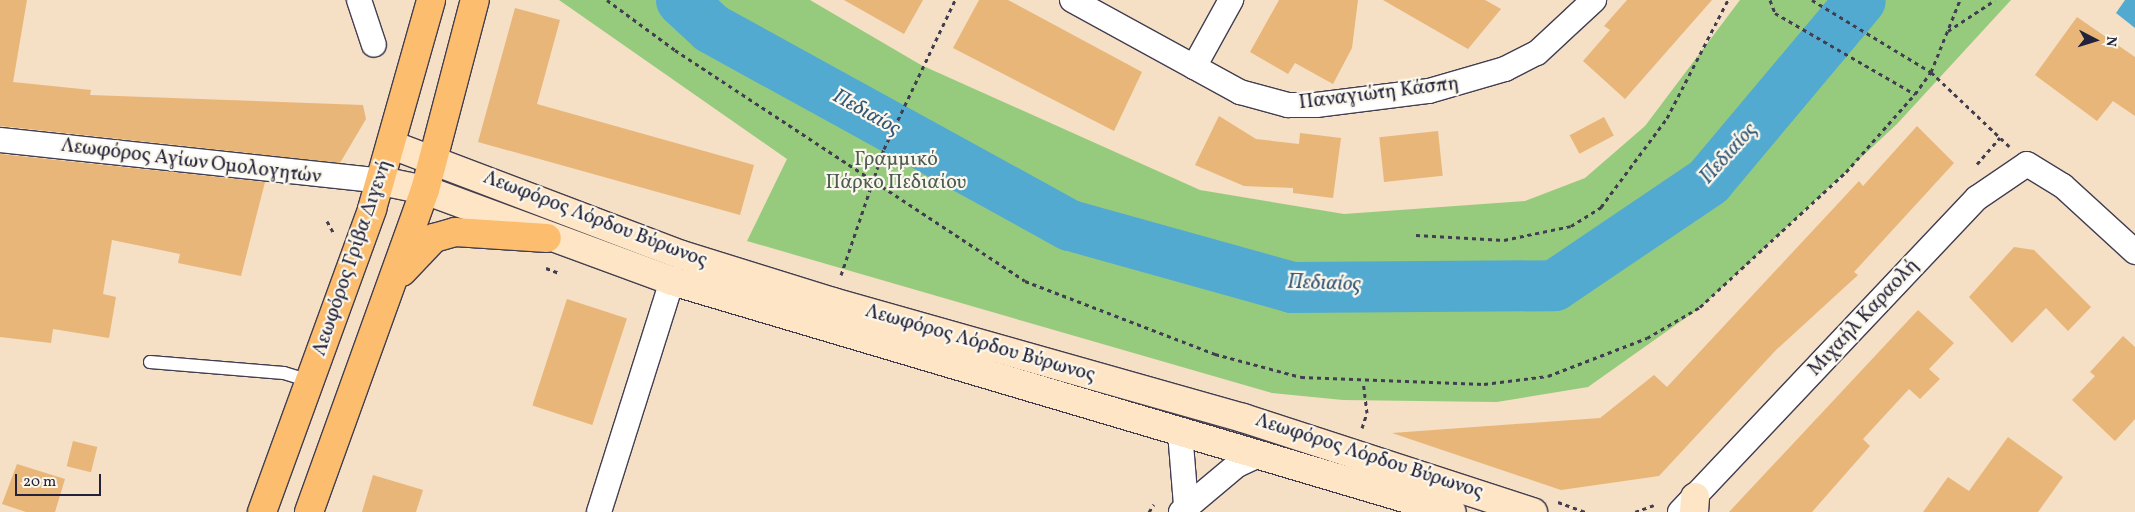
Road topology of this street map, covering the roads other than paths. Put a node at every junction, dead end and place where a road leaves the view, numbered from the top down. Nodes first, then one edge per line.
1 (359, 0) edge
2 (431, 0) edge
3 (475, 0) edge
4 (1072, 0) edge
5 (1231, 0) edge
6 (1594, 0) edge
7 (374, 45) dead end
8 (1194, 67) junction
9 (0, 140) edge
10 (392, 145) junction
11 (433, 160) junction
12 (381, 181) junction
13 (425, 190) junction
14 (547, 238) junction
15 (2135, 252) edge
16 (672, 281) junction
17 (386, 297) junction
18 (150, 362) dead end
19 (310, 381) junction
20 (1180, 432) junction
21 (1261, 454) junction
22 (1690, 507) edge
23 (1183, 508) edge
24 (262, 512) edge
25 (309, 512) edge
26 (599, 512) edge
27 (1452, 512) edge
28 (1533, 512) edge

1 - 7 street
2 - 10 main road, Λεωφόρος Γρίβα Διγενή
3 - 11 main road
4 - 8 street, Παναγιώτη Κάσπη
5 - 8 street
6 - 8 street, Παναγιώτη Κάσπη
9 - 12 street, Λεωφόρος Αγίων Ομολογητών
10 - 11 main road, Λεωφόρος Λόρδου Βύρωνος
10 - 12 main road, Λεωφόρος Γρίβα Διγενή
11 - 13 main road
11 - 28 main road, Λεωφόρος Λόρδου Βύρωνος
12 - 13 main road, Λεωφόρος Λόρδου Βύρωνος
12 - 19 main road, Λεωφόρος Γρίβα Διγενή
13 - 14 main road, Λεωφόρος Λόρδου Βύρωνος
13 - 17 main road
14 - 16 main road, Λεωφόρος Λόρδου Βύρωνος
14 - 17 main road
15 - 22 street, Μιχαήλ Καραολή
16 - 20 main road, Λεωφόρος Λόρδου Βύρωνος
16 - 26 street
17 - 25 main road
18 - 19 lane
19 - 24 main road, Λεωφόρος Γρίβα Διγενή
20 - 21 main road, Λεωφόρος Λόρδου Βύρωνος
20 - 23 street
21 - 23 street
21 - 27 main road, Λεωφόρος Λόρδου Βύρωνος

